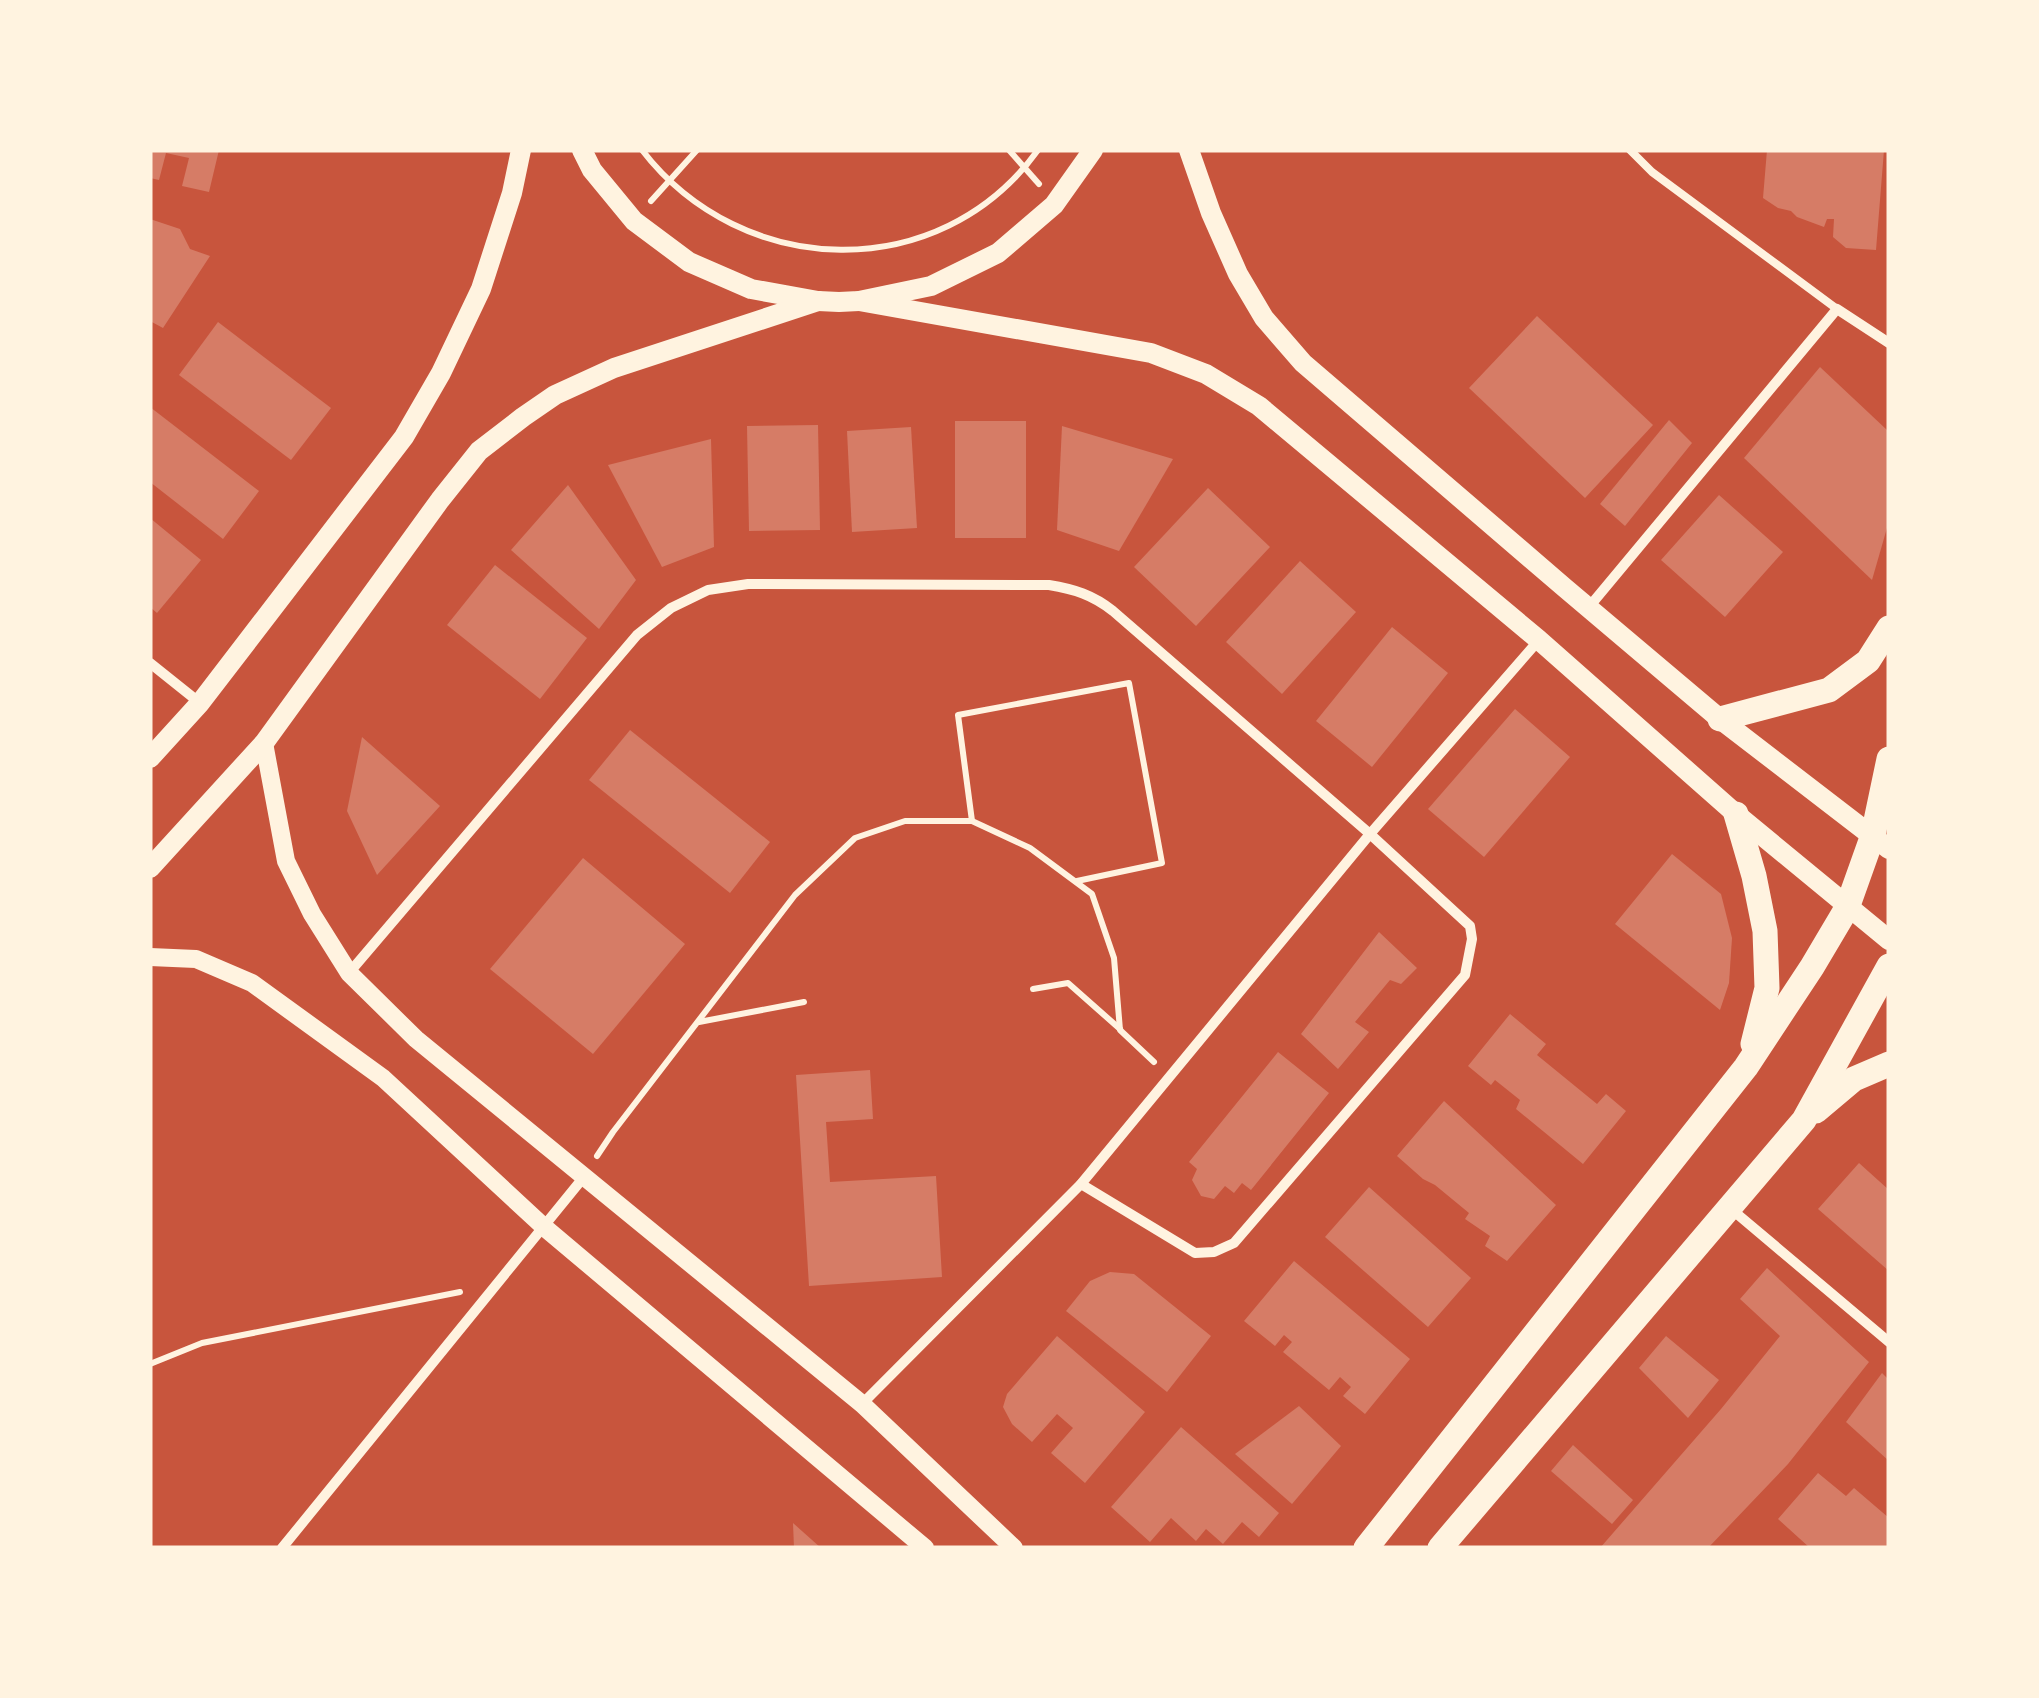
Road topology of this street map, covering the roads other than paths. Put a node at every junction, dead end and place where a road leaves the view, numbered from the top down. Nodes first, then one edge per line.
1 (521, 150) edge
2 (582, 150) edge
3 (1092, 150) edge
4 (1188, 150) edge
5 (1630, 150) edge
6 (818, 301) junction
7 (860, 301) junction
8 (1837, 309) junction
9 (1889, 343) edge
10 (1588, 608) junction
11 (1889, 628) edge
12 (1539, 640) junction
13 (150, 663) edge
14 (200, 704) junction
15 (1720, 719) junction
16 (264, 742) junction
17 (150, 758) edge
18 (1889, 760) edge
19 (1736, 814) junction
20 (1370, 834) junction
21 (1881, 842) edge
22 (150, 868) edge
23 (1847, 908) junction
24 (1889, 940) edge
25 (150, 957) edge
26 (1889, 966) edge
27 (349, 973) junction
28 (1889, 1064) edge
29 (1746, 1067) junction
30 (1804, 1120) junction
31 (584, 1178) junction
32 (1080, 1184) junction
33 (1729, 1208) junction
34 (544, 1227) junction
35 (1889, 1342) edge
36 (862, 1404) junction
37 (288, 1546) edge
38 (925, 1548) edge
39 (1014, 1548) edge
40 (1366, 1548) edge
41 (1440, 1548) edge

1 - 14 main road
2 - 6 main road
3 - 7 main road
4 - 10 main road
5 - 8 lane
6 - 7 main road
6 - 16 main road
7 - 12 main road
8 - 9 street
8 - 10 street
10 - 15 main road
11 - 15 highway
12 - 19 main road
12 - 20 street
13 - 14 street
14 - 17 main road
15 - 21 main road
16 - 22 main road
16 - 27 street
18 - 21 highway
19 - 23 main road
19 - 29 highway
20 - 27 street
20 - 32 street
20 - 32 street
21 - 23 highway
23 - 24 main road
23 - 29 highway
25 - 34 street
26 - 30 highway
27 - 31 street
28 - 30 highway
29 - 40 highway
30 - 33 highway
31 - 34 street
31 - 36 street
32 - 36 street
33 - 35 street
33 - 41 highway
34 - 37 street
34 - 38 street
36 - 39 street

